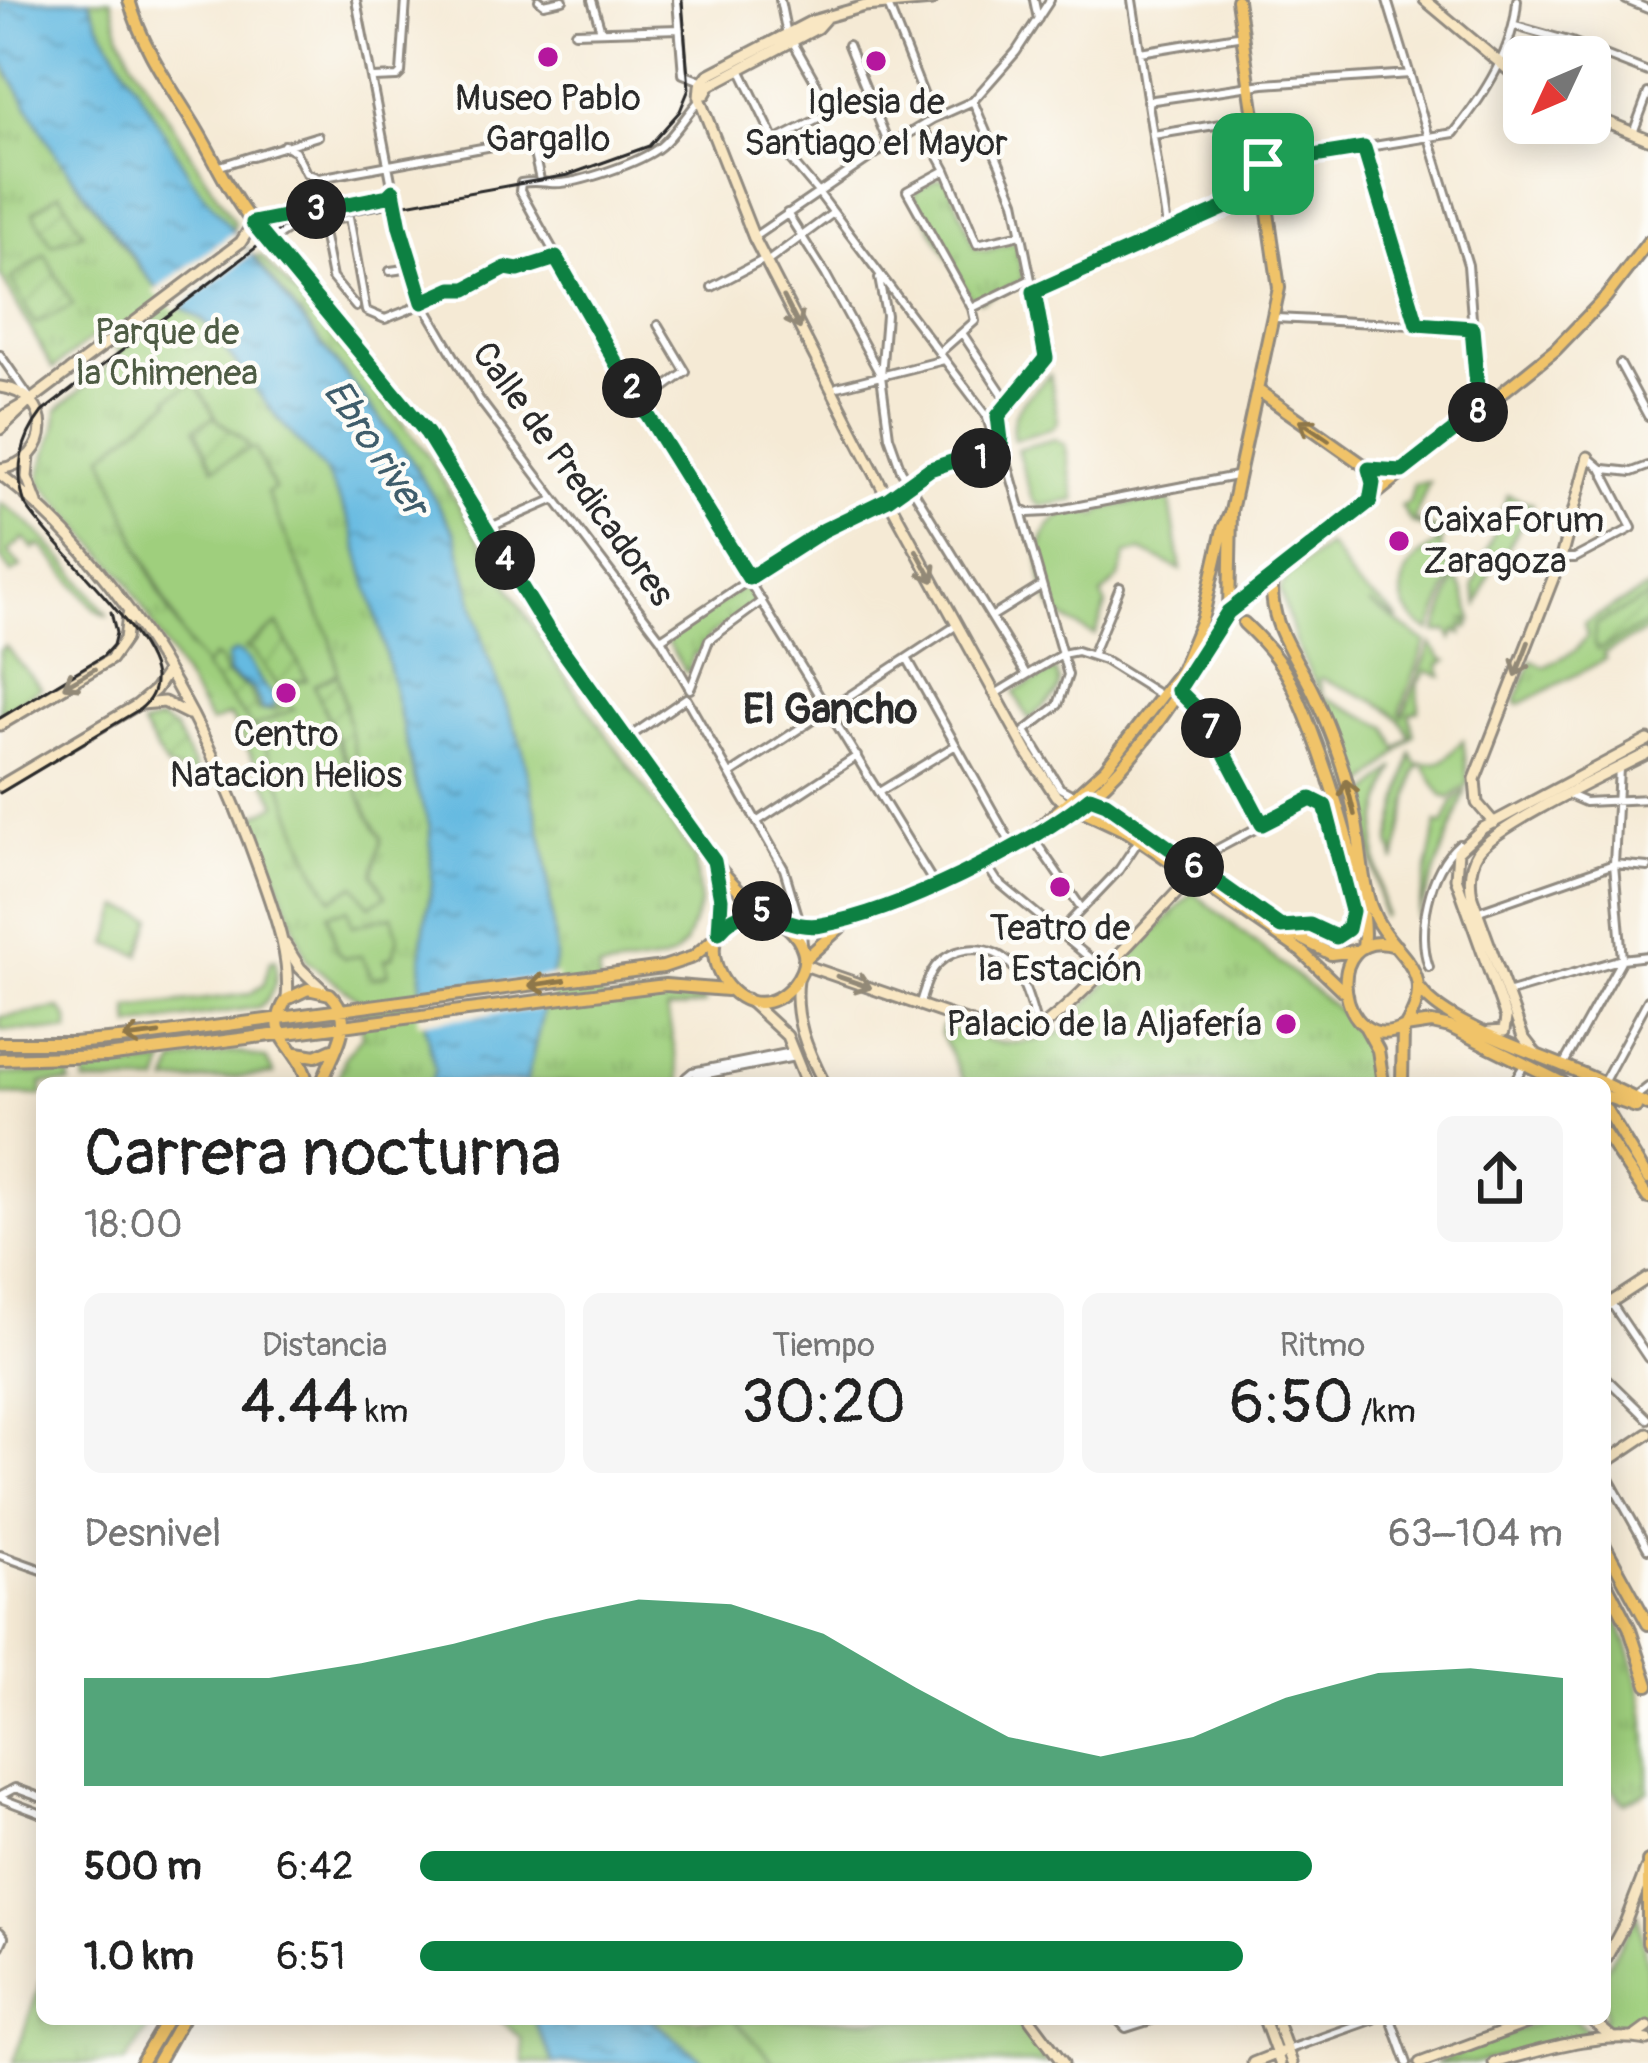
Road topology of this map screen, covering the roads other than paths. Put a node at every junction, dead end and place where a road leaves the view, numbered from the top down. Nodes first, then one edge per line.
1 (129, 0) edge
2 (358, 0) edge
3 (406, 0) edge
4 (563, 0) edge
5 (592, 0) edge
6 (677, 0) edge
7 (780, 0) edge
8 (932, 0) edge
9 (1034, 0) edge
10 (1047, 0) edge
11 (1132, 0) edge
12 (1237, 0) edge
13 (1387, 0) edge
14 (1517, 0) edge
15 (1626, 0) edge
16 (541, 2) edge
17 (1430, 2) edge
18 (888, 4) junction
19 (1648, 9) edge
20 (1038, 20) junction
21 (1515, 26) junction
22 (680, 29) junction
23 (601, 31) junction
24 (574, 32) dead end
25 (1243, 35) junction
26 (790, 37) junction
27 (848, 45) dead end
28 (1140, 52) junction
29 (737, 65) junction
30 (1499, 65) junction
31 (1503, 68) edge
32 (1648, 72) edge
33 (1410, 74) junction
34 (373, 78) junction
35 (1251, 86) junction
36 (704, 90) junction
37 (1648, 93) edge
38 (868, 97) junction
39 (973, 100) junction
40 (1147, 101) junction
41 (836, 110) junction
42 (1256, 118) junction
43 (933, 119) junction
44 (1611, 124) edge
45 (922, 126) junction
46 (1633, 133) junction
47 (1152, 135) junction
48 (318, 136) dead end
49 (1430, 138) junction
50 (1648, 139) edge
51 (775, 141) junction
52 (890, 145) junction
53 (284, 146) junction
54 (1364, 148) junction
55 (1263, 164) junction
56 (388, 165) junction
57 (220, 166) junction
58 (946, 170) junction
59 (540, 180) junction
60 (1267, 189) junction
61 (393, 191) junction
62 (818, 192) junction
63 (787, 213) junction
64 (833, 213) junction
65 (321, 222) junction
66 (253, 223) junction
67 (1168, 232) junction
68 (1021, 234) junction
69 (754, 238) junction
70 (804, 238) junction
71 (269, 242) junction
72 (1648, 242) edge
73 (1648, 257) edge
74 (556, 258) junction
75 (768, 259) junction
76 (412, 268) junction
77 (390, 272) dead end
78 (1627, 272) junction
79 (879, 274) junction
80 (1031, 279) junction
81 (712, 287) dead end
82 (1034, 292) junction
83 (423, 302) junction
84 (360, 304) junction
85 (973, 308) junction
86 (1276, 318) junction
87 (1417, 324) junction
88 (658, 325) dead end
89 (1472, 328) junction
90 (962, 333) junction
91 (0, 355) edge
92 (942, 356) junction
93 (1619, 364) dead end
94 (880, 376) junction
95 (0, 387) edge
96 (837, 387) dead end
97 (1259, 391) junction
98 (31, 400) junction
99 (1008, 401) junction
100 (643, 403) junction
101 (1479, 411) junction
102 (1648, 416) edge
103 (987, 417) junction
104 (998, 417) junction
105 (0, 418) edge
106 (0, 429) edge
107 (29, 456) junction
108 (1002, 457) junction
109 (1588, 457) joint
110 (1648, 466) edge
111 (1600, 468) junction
112 (1369, 469) junction
113 (0, 471) edge
114 (1402, 471) junction
115 (1240, 475) junction
116 (909, 483) junction
117 (556, 499) junction
118 (888, 499) junction
119 (1370, 501) junction
120 (37, 504) junction
121 (1019, 508) junction
122 (1231, 512) junction
123 (486, 529) junction
124 (1561, 558) junction
125 (1274, 576) junction
126 (749, 578) junction
127 (1041, 586) junction
128 (1120, 587) dead end
129 (762, 601) junction
130 (127, 609) junction
131 (1228, 612) junction
132 (991, 617) junction
133 (1244, 623) dead end
134 (957, 625) junction
135 (661, 639) junction
136 (1062, 654) junction
137 (1092, 655) junction
138 (908, 658) junction
139 (167, 671) junction
140 (1026, 674) junction
141 (689, 678) junction
142 (1178, 690) junction
143 (995, 694) junction
144 (1163, 697) junction
145 (686, 698) junction
146 (137, 705) junction
147 (829, 709) junction
148 (192, 716) junction
149 (1011, 723) junction
150 (0, 724) edge
151 (1025, 731) junction
152 (624, 740) junction
153 (1648, 740) edge
154 (956, 745) junction
155 (1648, 752) edge
156 (857, 756) junction
157 (1618, 768) junction
158 (732, 773) junction
159 (0, 786) edge
160 (1557, 789) junction
161 (879, 792) junction
162 (1569, 795) junction
163 (1648, 800) edge
164 (1078, 801) junction
165 (1617, 801) junction
166 (758, 821) junction
167 (1493, 822) junction
168 (1262, 824) junction
169 (1511, 826) junction
170 (1030, 835) junction
171 (1139, 840) junction
172 (1013, 847) junction
173 (1450, 860) junction
174 (714, 861) junction
175 (986, 864) junction
176 (1614, 864) junction
177 (1648, 867) edge
178 (1190, 870) junction
179 (934, 885) junction
180 (1082, 909) junction
181 (766, 912) junction
182 (1478, 913) junction
183 (850, 919) junction
184 (786, 922) junction
185 (801, 925) junction
186 (1473, 926) junction
187 (1281, 927) junction
188 (1059, 933) junction
189 (718, 934) junction
190 (282, 940) junction
191 (1396, 946) junction
192 (1359, 949) junction
193 (1648, 956) edge
194 (803, 958) junction
195 (1622, 959) junction
196 (1429, 968) dead end
197 (1488, 968) junction
198 (1103, 969) junction
199 (798, 978) junction
200 (1419, 986) junction
201 (323, 990) junction
202 (730, 991) junction
203 (1346, 994) junction
204 (1508, 994) junction
205 (747, 999) junction
206 (286, 1000) junction
207 (1648, 1000) edge
208 (919, 1005) junction
209 (343, 1010) junction
210 (278, 1019) junction
211 (1364, 1025) junction
212 (345, 1027) junction
213 (1404, 1028) junction
214 (1038, 1029) junction
215 (1486, 1032) junction
216 (280, 1035) junction
217 (0, 1043) edge
218 (335, 1047) junction
219 (297, 1053) junction
220 (797, 1054) junction
221 (1541, 1058) junction
222 (0, 1059) edge
223 (1525, 1064) junction
224 (1562, 1067) junction
225 (1577, 1072) junction
226 (305, 1077) edge
227 (324, 1077) edge
228 (689, 1077) edge
229 (804, 1077) edge
230 (821, 1077) edge
231 (1382, 1077) edge
232 (1402, 1077) edge
233 (1517, 1077) edge
234 (1550, 1077) edge
235 (1583, 1077) edge
236 (1589, 1077) edge
237 (1607, 1077) edge
238 (1611, 1087) edge
239 (1648, 1087) edge
240 (1611, 1098) edge
241 (1642, 1106) edge
242 (1611, 1135) edge
243 (1611, 1141) edge
244 (1611, 1142) edge
245 (1648, 1179) edge
246 (1648, 1198) edge
247 (1648, 1277) edge
248 (1611, 1299) edge
249 (1611, 1307) edge
250 (1648, 1358) edge
251 (1611, 1383) edge
252 (1648, 1419) edge
253 (1648, 1434) edge
254 (1611, 1463) edge
255 (1611, 1479) edge
256 (1648, 1549) edge
257 (0, 1555) edge
258 (1611, 1557) edge
259 (36, 1568) edge
260 (1611, 1592) edge
261 (1648, 1624) edge
262 (1648, 1685) edge
263 (3, 1794) edge
264 (36, 1796) edge
265 (36, 1812) edge
266 (1648, 1863) edge
267 (1646, 1921) edge
268 (0, 1932) edge
269 (1648, 1943) edge
270 (0, 1946) edge
271 (1611, 1948) edge
272 (163, 2025) edge
273 (179, 2025) edge
274 (1034, 2025) edge
275 (1267, 2025) edge
276 (1277, 2025) edge
277 (1359, 2025) edge
278 (1393, 2025) edge
279 (1522, 2025) edge
280 (1595, 2025) edge
281 (1648, 2027) edge
282 (1605, 2036) junction
283 (1633, 2038) junction
284 (1648, 2040) edge
285 (1281, 2056) edge
286 (141, 2063) edge
287 (157, 2063) edge
288 (1063, 2063) edge
289 (1252, 2063) edge
290 (1292, 2063) edge
291 (1407, 2063) edge
292 (1420, 2063) edge
293 (1495, 2063) edge

1 - 57 main road
2 - 34 street, Calle de Predicadores
3 - 34 street
4 - 16 street
5 - 23 street
6 - 22 street
7 - 26 street
8 - 18 main road
9 - 20 street
10 - 20 street
11 - 28 street
12 - 25 main road
13 - 33 street
14 - 21 street
15 - 19 street
17 - 30 main road
18 - 26 main road
18 - 43 street
20 - 39 street
21 - 30 street
21 - 32 street
22 - 23 street
22 - 36 street
23 - 24 street
25 - 28 street
25 - 35 main road
26 - 29 main road
26 - 41 street
27 - 38 street
28 - 40 street
29 - 36 main road
29 - 51 street
30 - 31 main road
30 - 49 street
33 - 35 street
33 - 49 street
34 - 56 street, Calle de Predicadores
35 - 40 street
35 - 42 main road
36 - 59 street
36 - 69 main road
37 - 46 street
38 - 41 street
38 - 52 street
39 - 43 street
39 - 68 street
40 - 47 street
41 - 51 street
42 - 47 street
42 - 55 main road
43 - 45 street
44 - 46 main road
45 - 52 street
45 - 58 street
46 - 50 main road
47 - 67 street
48 - 53 street
49 - 54 street
49 - 89 street
51 - 62 street
52 - 62 street
53 - 56 street
53 - 57 street
54 - 55 street
54 - 87 street
55 - 60 main road
56 - 59 street
56 - 61 street, Calle de Predicadores
57 - 66 main road
58 - 68 street
58 - 85 street
59 - 74 street
60 - 67 street
60 - 86 main road
61 - 66 street
61 - 76 street, Calle de Predicadores
62 - 63 street
62 - 64 street
63 - 69 street
63 - 70 street
64 - 70 street
64 - 79 street
65 - 71 street
65 - 84 street
65 - 84 street
66 - 71 main road
66 - 98 main road
67 - 82 street
68 - 80 street
69 - 75 main road
70 - 75 street
70 - 94 street
71 - 123 main road
72 - 78 main road
73 - 78 main road
74 - 83 street
74 - 100 street
75 - 81 street
75 -> 118 main road
76 - 77 street
76 - 83 street, Calle de Predicadores
78 - 101 main road
79 - 92 street
79 - 94 street
80 - 82 street
80 - 85 street
82 - 99 street
83 - 84 street
83 - 117 street, Calle de Predicadores
85 - 90 street
86 - 87 street
86 - 97 main road
87 - 89 street
88 - 100 street
89 - 101 street
90 - 92 street
90 - 99 street
91 - 98 street
92 - 94 street
92 - 103 street
93 - 102 street
94 - 96 street
94 - 116 street
95 - 98 main road
112 -> 97 main road
97 - 115 main road
98 - 105 main road
98 - 106 main road
98 - 107 main road
99 - 104 street
100 - 126 street
101 - 114 main road
103 - 104 street
103 - 108 street
104 - 108 street
107 - 113 main road
107 - 120 main road
108 - 116 street
108 - 121 street
109 - 111 street
109 - 124 main road
110 - 111 street
111 - 124 street
112 - 114 main road
112 - 119 main road
113 - 120 main road
114 - 119 main road
115 - 121 street
115 - 122 main road
116 - 118 street
116 - 132 street
117 - 123 street
117 - 135 street, Calle de Predicadores
118 - 126 street
118 -> 134 main road
119 - 125 main road
120 - 130 main road
121 - 127 street
122 - 131 main road
122 - 144 main road
123 - 152 main road
124 -> 167 main road
125 - 131 main road
191 -> 125 main road
126 - 129 street
126 - 135 street
127 - 132 street
127 - 136 street
128 - 137 street
129 - 141 street
129 - 147 street
130 - 139 main road
130 -> 150 main road
131 - 142 main road
132 - 140 street
133 - 192 main road
134 - 138 street
134 - 143 main road
135 - 141 street, Calle de Predicadores
136 - 137 street
136 - 140 street
136 - 151 street
137 - 144 street
138 - 147 street
138 - 154 street
139 - 146 main road
139 - 148 main road
140 - 143 street
141 - 145 street
142 - 164 main road
142 - 168 street
143 - 149 main road
144 - 164 main road
145 - 152 street
145 - 158 street
146 - 148 main road
146 - 159 main road
147 - 156 street
147 - 158 street
148 - 190 main road
149 - 151 street
149 - 164 main road
151 - 164 street
152 - 174 main road
153 - 160 main road
154 - 161 street
154 - 172 street
155 - 157 main road
156 - 161 street
156 - 166 street
157 - 162 main road
157 - 165 street
158 - 166 street
160 - 162 street
160 - 167 main road
161 - 179 street
162 - 165 street
162 - 169 main road
163 - 165 street
164 - 170 main road
164 - 171 main road
164 - 178 main road
165 - 176 street
166 - 185 street
167 - 169 main road
167 - 173 main road
168 - 178 street
168 - 187 street
169 - 182 main road
170 - 172 main road
170 - 180 street
171 - 178 main road
171 - 180 street
172 - 175 main road
173 - 186 main road
173 - 196 street
174 - 181 main road
174 - 189 main road
175 - 179 main road
175 - 188 street
176 - 177 street
176 - 182 street
176 - 195 street
178 - 187 main road
178 - 198 main road
178 - 203 main road
179 - 183 main road
180 - 188 street
181 - 184 main road
181 - 189 main road
182 - 186 street
182 - 204 main road
183 - 185 main road
183 - 194 main road
184 - 185 main road
184 - 194 main road
185 - 194 street
186 - 197 main road
187 - 192 main road
188 - 198 street
189 - 202 main road
189 -> 209 main road
190 - 201 main road
190 - 206 main road
191 - 192 main road
191 - 200 main road
192 - 203 main road
193 - 195 street
194 - 199 main road
194 -> 208 main road
195 - 204 street
195 - 224 street
197 - 204 street
197 - 215 main road
198 - 214 main road
199 - 205 main road
199 - 230 main road
200 - 213 main road
200 - 215 main road
201 - 206 main road
201 - 209 main road
202 - 205 main road
202 - 212 main road
203 - 211 main road
204 - 221 main road
205 - 220 main road
206 - 210 main road
207 - 237 street
208 - 214 main road
208 - 214 street
209 - 210 main road
209 - 212 main road
210 - 216 main road
210 -> 217 main road
211 - 213 main road
211 - 231 main road
212 - 216 main road
212 - 218 main road
213 - 223 main road
213 - 232 main road
215 - 221 main road
216 - 219 main road
216 - 222 main road
218 - 219 main road
218 - 227 main road
219 - 226 main road
220 - 228 street
220 - 229 main road
221 - 224 main road
223 - 233 street
223 - 234 main road
224 - 225 main road
225 - 235 main road
225 - 236 main road
238 - 241 main road
239 - 241 street
240 - 241 main road
241 - 242 main road
243 - 245 main road
244 - 246 main road
247 - 248 main road
249 - 250 street
251 - 252 street
253 - 254 main road
255 - 256 street
257 - 259 street
258 - 261 main road
260 - 262 main road
263 - 264 street
263 - 265 street
266 - 267 main road
266 - 271 main road
267 - 269 main road
268 - 270 street
272 - 286 main road
273 - 287 main road
274 - 288 main road
275 - 285 main road
276 - 285 main road
277 - 285 street
278 - 291 street
279 - 292 main road
280 - 282 main road
281 - 283 main road
282 - 283 main road
282 - 293 main road
283 - 284 main road
285 - 289 main road
285 - 290 main road

